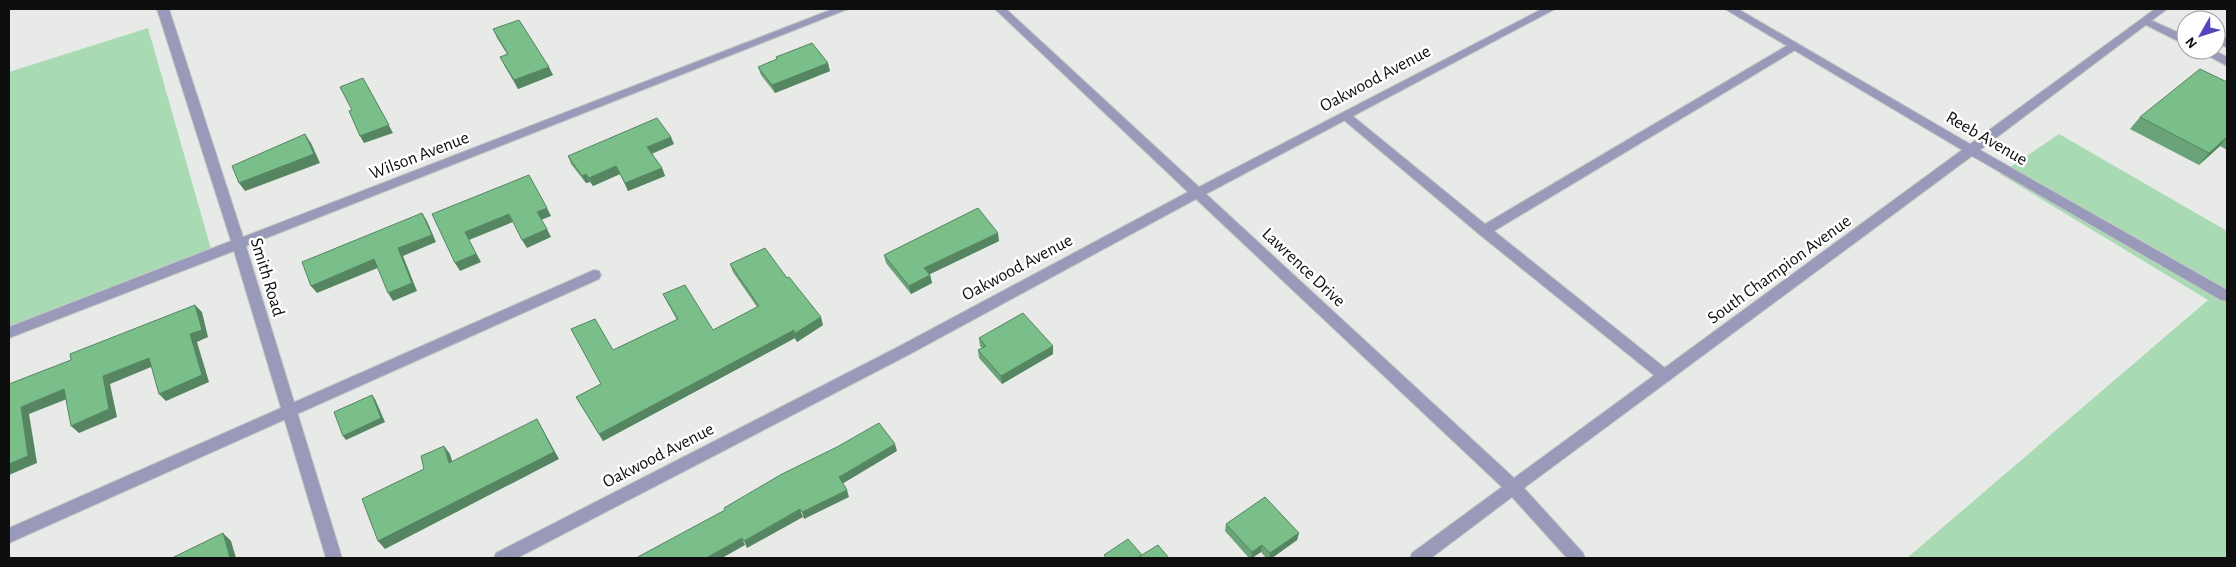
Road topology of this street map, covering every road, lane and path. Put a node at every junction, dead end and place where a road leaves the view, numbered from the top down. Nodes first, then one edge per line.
1 (162, 9) edge
2 (842, 9) edge
3 (1000, 9) edge
4 (1550, 9) edge
5 (1730, 9) edge
6 (2162, 9) edge
7 (2146, 21) junction
8 (2176, 36) edge
9 (1793, 46) junction
10 (1345, 116) junction
11 (1971, 150) junction
12 (1197, 193) junction
13 (1484, 231) junction
14 (238, 243) junction
15 (594, 275) dead end
16 (2226, 296) dead end
17 (9, 333) edge
18 (1665, 376) junction
19 (290, 411) junction
20 (1514, 488) junction
21 (9, 536) edge
22 (334, 558) edge
23 (502, 558) edge
24 (1418, 558) edge
25 (1577, 558) edge

1 - 14 street, Smith Road
2 - 14 street, Wilson Avenue
3 - 12 street, Lawrence Drive
4 - 10 street, Oakwood Avenue
5 - 9 street, Reeb Avenue
6 - 7 street, South Champion Avenue
7 - 8 street
7 - 11 street, South Champion Avenue
9 - 11 street, Reeb Avenue
9 - 13 street
10 - 12 street, Oakwood Avenue
10 - 13 street
11 - 16 street, Reeb Avenue
11 - 18 street, South Champion Avenue
12 - 20 street, Lawrence Drive
12 - 23 street, Oakwood Avenue
13 - 18 street
14 - 17 street, Wilson Avenue
14 - 19 street, Smith Road
15 - 19 street
18 - 20 street, South Champion Avenue
19 - 21 street
19 - 22 street, Smith Road
20 - 24 street, South Champion Avenue
20 - 25 street, Lawrence Drive

